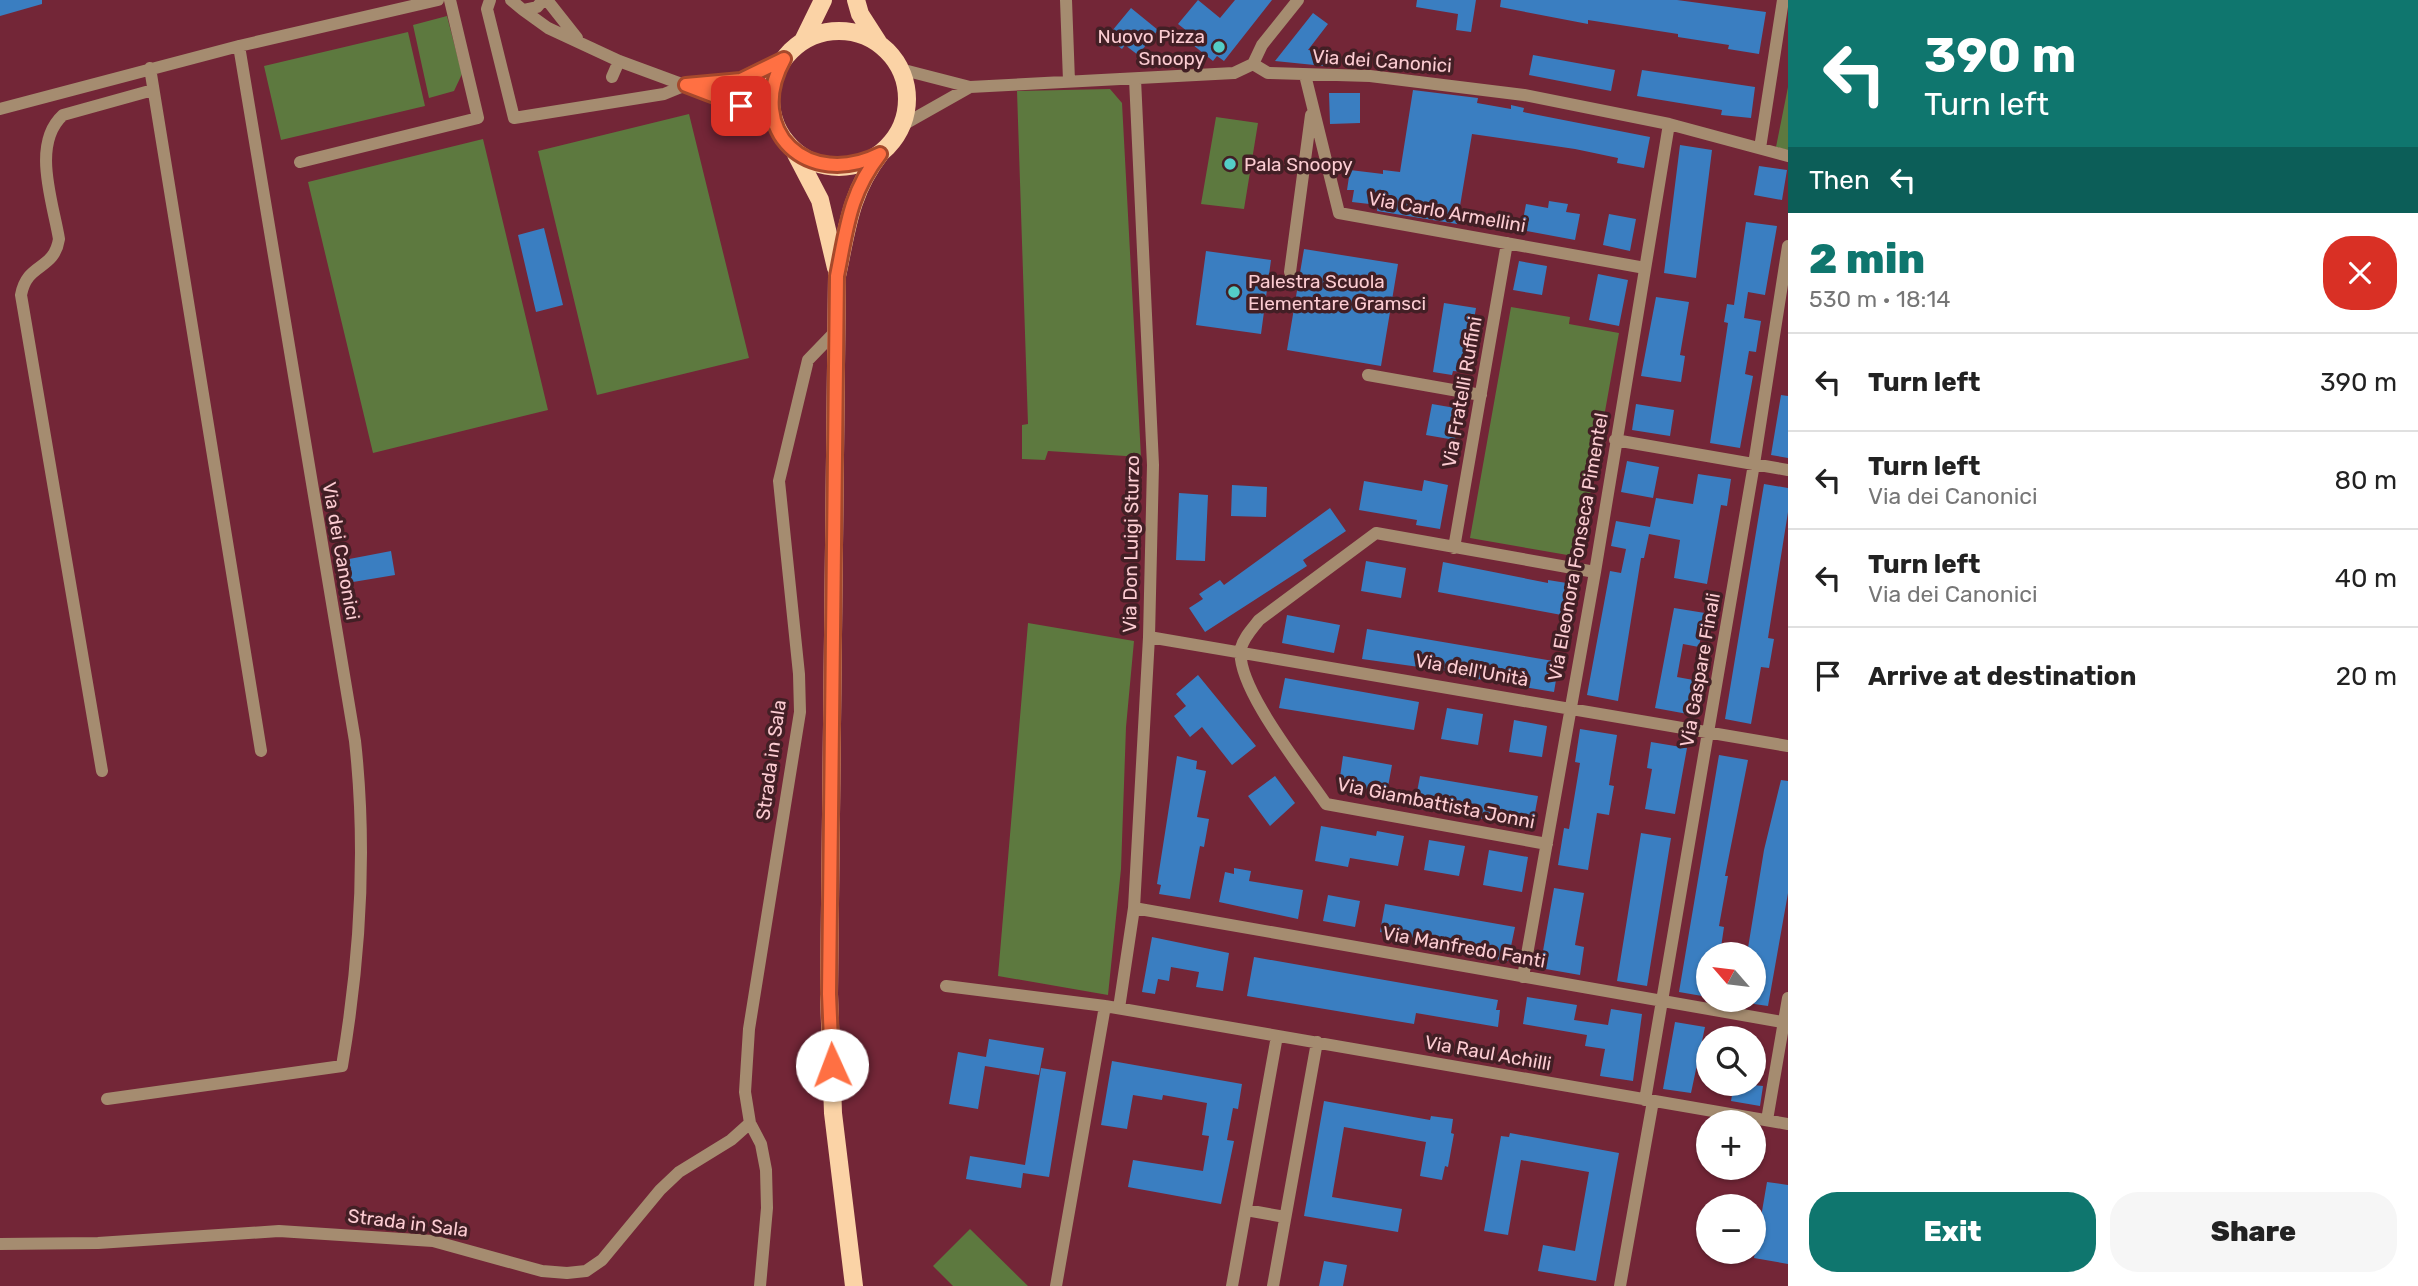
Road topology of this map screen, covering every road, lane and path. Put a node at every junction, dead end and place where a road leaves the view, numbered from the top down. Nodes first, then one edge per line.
1 (438, 0) edge
2 (450, 0) edge
3 (490, 0) edge
4 (545, 0) edge
5 (823, 0) edge
6 (856, 0) edge
7 (1066, 0) edge
8 (1298, 0) edge
9 (1783, 0) edge
10 (509, 1) edge
11 (523, 10) junction
12 (803, 41) junction
13 (582, 44) junction
14 (880, 45) junction
15 (239, 46) junction
16 (784, 59) junction
17 (619, 61) junction
18 (1253, 64) junction
19 (150, 68) junction
20 (900, 69) junction
21 (1305, 75) junction
22 (612, 77) dead end
23 (1135, 79) junction
24 (1069, 81) junction
25 (686, 85) junction
26 (970, 87) junction
27 (153, 90) junction
28 (1312, 108) junction
29 (0, 109) edge
30 (1668, 124) junction
31 (901, 126) junction
32 (778, 130) junction
33 (1760, 148) junction
34 (794, 150) junction
35 (880, 154) junction
36 (1788, 156) edge
37 (300, 162) dead end
38 (1507, 243) junction
39 (1788, 246) edge
40 (1645, 268) junction
41 (1290, 272) dead end
42 (837, 276) junction
43 (836, 331) junction
44 (1368, 375) dead end
45 (1481, 395) junction
46 (1615, 440) junction
47 (1754, 464) junction
48 (1788, 470) edge
49 (1454, 548) junction
50 (1595, 572) junction
51 (1149, 637) junction
52 (1241, 650) junction
53 (1570, 706) junction
54 (1709, 732) junction
55 (1788, 746) edge
56 (261, 751) dead end
57 (102, 771) dead end
58 (1547, 844) junction
59 (1134, 908) junction
60 (1523, 977) junction
61 (946, 985) dead end
62 (1788, 998) edge
63 (1662, 1001) junction
64 (1105, 1006) junction
65 (1119, 1008) junction
66 (1786, 1023) edge
67 (1277, 1035) junction
68 (1317, 1042) junction
69 (107, 1099) dead end
70 (1649, 1100) junction
71 (1767, 1120) junction
72 (750, 1123) junction
73 (1788, 1124) edge
74 (1246, 1210) junction
75 (1285, 1217) junction
76 (0, 1244) edge
77 (760, 1286) edge
78 (854, 1286) edge
79 (1056, 1286) edge
80 (1232, 1286) edge
81 (1273, 1286) edge
82 (1620, 1286) edge

1 - 15 street
2 - 37 street
3 - 25 street
4 - 11 street
4 - 13 street
5 - 12 main road
6 - 14 main road
7 - 24 street
8 - 18 street
9 - 33 street
10 - 11 street
11 - 13 street
12 - 14 main road
12 - 16 main road
13 - 17 street
14 - 20 main road
15 - 19 street
15 - 69 street, Via dei Canonici
16 - 25 street
16 - 32 main road
17 - 22 street
17 - 25 street
18 - 21 street, Via dei Canonici
18 - 23 street
19 - 27 street
19 - 29 street
20 - 26 street
20 - 31 main road
21 - 28 street, Via Carlo Armellini
21 - 30 street, Via dei Canonici
23 - 24 street
23 - 51 street, Via Don Luigi Sturzo
24 - 26 street
25 - 32 street
26 - 31 street
27 - 56 street
27 - 57 street
28 - 38 street, Via Carlo Armellini
28 - 41 street
30 - 33 street, Via dei Canonici
30 - 40 street, Via Eleonora Fonseca Pimentel
31 - 35 main road
32 - 34 main road
33 - 36 street, Via dei Canonici
34 - 35 main road
34 - 42 main road
35 - 42 main road
38 - 40 street, Via Carlo Armellini
38 - 45 street, Via Fratelli Ruffini
39 - 47 street, Via Gaspare Finali
40 - 46 street, Via Eleonora Fonseca Pimentel
42 - 43 main road
43 - 72 street, Strada in Sala
43 - 78 main road
44 - 45 street
45 - 49 street, Via Fratelli Ruffini
46 - 47 street
46 - 50 street, Via Eleonora Fonseca Pimentel
47 - 48 street
47 - 54 street, Via Gaspare Finali
49 - 50 street
49 - 52 street
50 - 53 street, Via Eleonora Fonseca Pimentel
51 - 52 street, Via dell'Unità
51 - 59 street, Via Don Luigi Sturzo
52 - 53 street, Via dell'Unità
52 - 58 street, Via Giambattista Jonni
53 - 54 street, Via dell'Unità
53 - 58 street, Via Eleonora Fonseca Pimentel
54 - 55 street, Via dell'Unità
54 - 63 street, Via Gaspare Finali
58 - 60 street, Via Eleonora Fonseca Pimentel
59 - 60 street, Via Manfredo Fanti
59 - 65 street, Via Don Luigi Sturzo
60 - 63 street, Via Manfredo Fanti
61 - 64 street, Via Raul Achilli
62 - 66 street
63 - 66 street, Via Manfredo Fanti
63 - 70 street, Via Gaspare Finali
64 - 65 street, Via Raul Achilli
64 - 79 street
65 - 67 street, Via Raul Achilli
66 - 71 street
67 - 68 street, Via Raul Achilli
67 - 74 street
68 - 70 street, Via Raul Achilli
68 - 75 street
70 - 71 street, Via Raul Achilli
70 - 82 street
71 - 73 street, Via Raul Achilli
72 - 76 street, Strada in Sala
72 - 77 street, Strada in Sala
74 - 75 street
74 - 80 street
75 - 81 street

